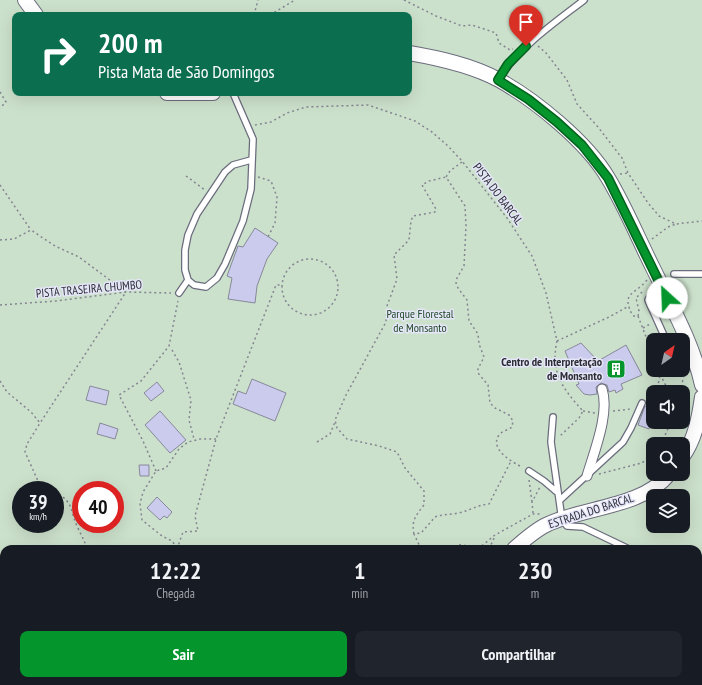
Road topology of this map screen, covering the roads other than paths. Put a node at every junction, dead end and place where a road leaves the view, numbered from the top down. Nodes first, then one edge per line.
1 (25, 0) edge
2 (584, 0) edge
3 (34, 12) edge
4 (412, 54) edge
5 (498, 80) junction
6 (234, 96) edge
7 (251, 160) junction
8 (674, 274) dead end
9 (702, 274) edge
10 (188, 280) junction
11 (661, 284) junction
12 (179, 293) road end
13 (663, 333) edge
14 (678, 333) edge
15 (690, 367) edge
16 (702, 385) edge
17 (602, 389) dead end
18 (702, 397) edge
19 (642, 403) road end
20 (553, 417) dead end
21 (690, 445) edge
22 (527, 470) road end
23 (587, 476) junction
24 (661, 481) edge
25 (558, 493) junction
26 (560, 500) junction
27 (562, 520) junction
28 (518, 545) edge
29 (621, 545) edge

1 - 3 street
2 - 5 lane
4 - 5 street
5 - 11 street
6 - 7 lane
7 - 10 lane
7 - 10 lane
8 - 9 lane
10 - 12 lane
11 - 13 lane
11 - 14 street
15 - 16 street
17 - 23 street
18 - 21 street
19 - 23 lane
20 - 25 lane
22 - 25 lane
23 - 26 lane
24 - 27 street, ESTRADA DO BARCAL
25 - 26 lane
26 - 27 lane
27 - 28 street, ESTRADA DO BARCAL
27 - 29 lane

